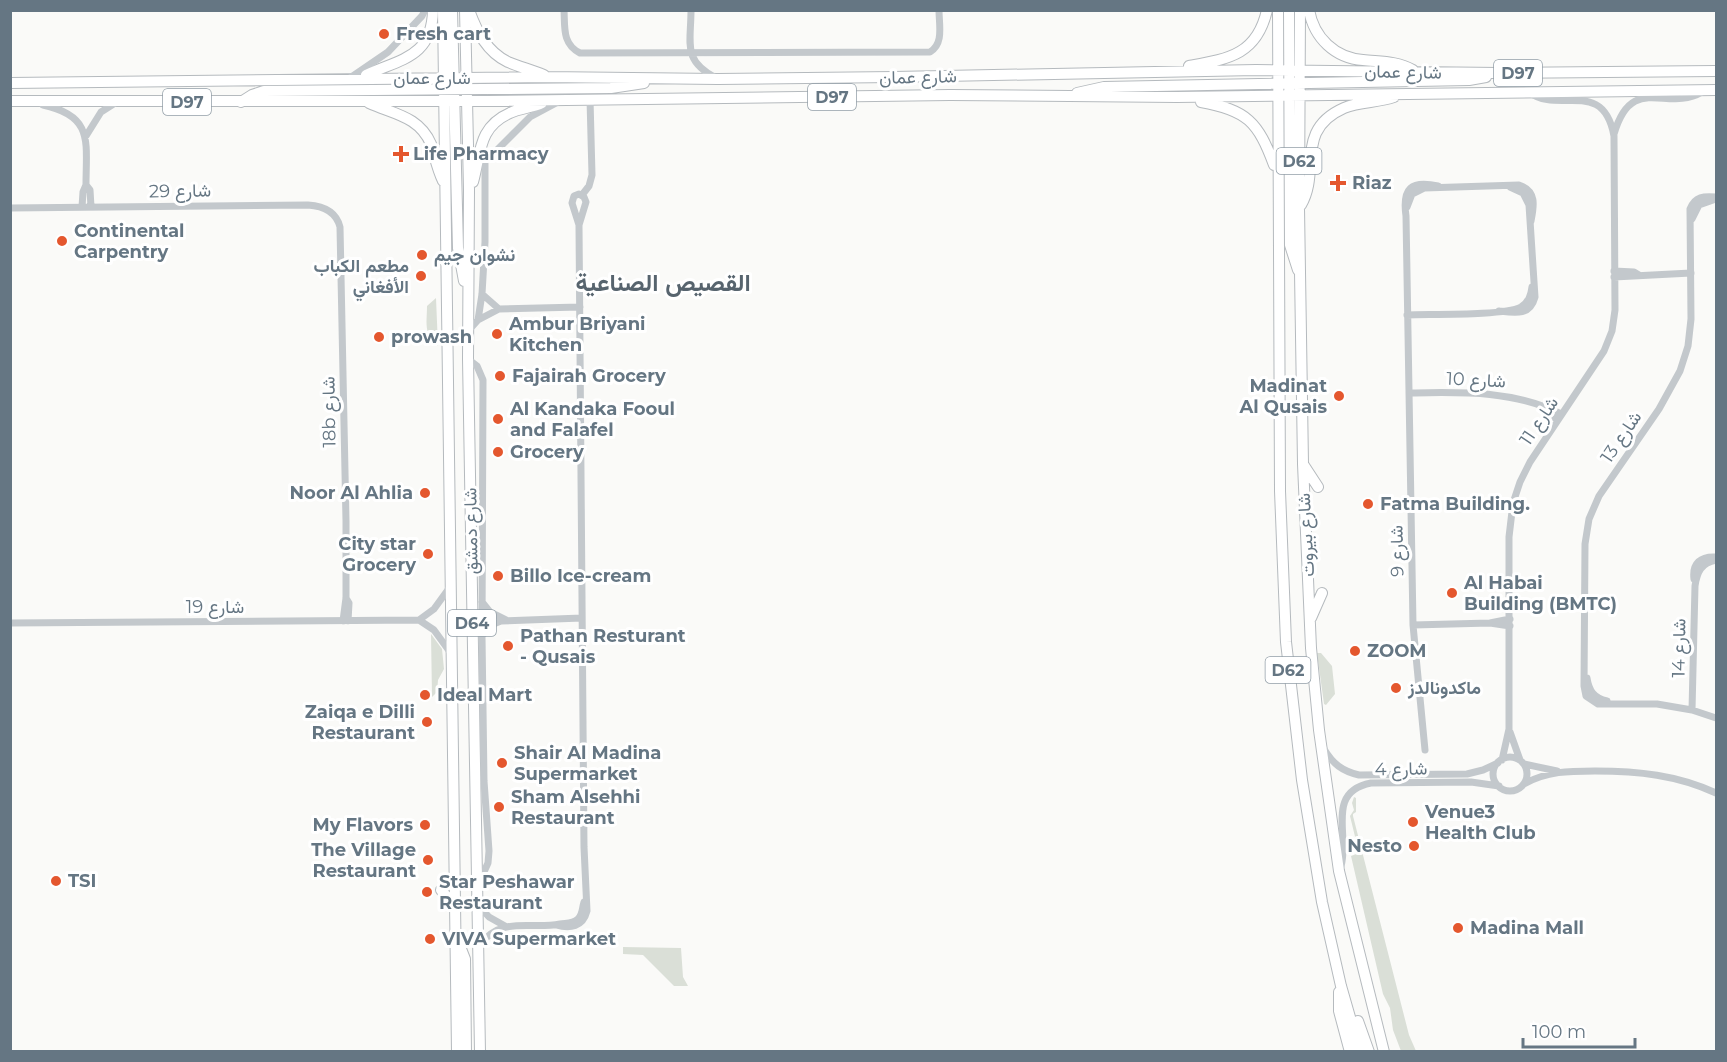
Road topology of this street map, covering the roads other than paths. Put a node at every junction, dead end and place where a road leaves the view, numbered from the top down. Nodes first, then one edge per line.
1 (425, 10) edge
2 (433, 10) edge
3 (443, 10) edge
4 (452, 10) edge
5 (467, 10) edge
6 (564, 10) edge
7 (691, 10) edge
8 (939, 10) edge
9 (1267, 10) edge
10 (1278, 10) edge
11 (1288, 10) edge
12 (1300, 10) edge
13 (1309, 10) edge
14 (691, 53) junction
15 (1288, 70) junction
16 (1716, 71) edge
17 (1170, 72) junction
18 (1416, 72) junction
19 (1498, 73) junction
20 (546, 77) junction
21 (349, 78) junction
22 (362, 78) junction
23 (449, 78) junction
24 (659, 79) junction
25 (718, 79) junction
26 (10, 83) edge
27 (1288, 83) junction
28 (1716, 90) edge
29 (1704, 91) junction
30 (1529, 92) junction
31 (457, 93) junction
32 (1401, 93) junction
33 (1068, 96) junction
34 (1288, 96) junction
35 (1178, 97) junction
36 (564, 99) junction
37 (590, 99) junction
38 (363, 100) junction
39 (547, 100) junction
40 (33, 101) junction
41 (10, 102) edge
42 (119, 102) junction
43 (241, 102) junction
44 (86, 136) junction
45 (1614, 136) junction
46 (1277, 172) junction
47 (445, 184) junction
48 (86, 185) junction
49 (469, 190) junction
50 (582, 195) junction
51 (1716, 198) edge
52 (82, 207) junction
53 (90, 207) junction
54 (10, 208) edge
55 (1299, 208) junction
56 (579, 225) junction
57 (340, 227) joint
58 (1691, 273) junction
59 (1300, 274) junction
60 (1614, 274) junction
61 (468, 290) junction
62 (482, 294) junction
63 (580, 307) junction
64 (499, 309) junction
65 (1407, 315) junction
66 (478, 320) junction
67 (469, 330) junction
68 (468, 359) junction
69 (1409, 393) junction
70 (1559, 417) junction
71 (1303, 464) junction
72 (1318, 487) dead end
73 (1716, 558) edge
74 (450, 586) junction
75 (1322, 593) dead end
76 (482, 602) junction
77 (582, 618) junction
78 (419, 620) junction
79 (506, 620) junction
80 (346, 621) junction
81 (1310, 621) junction
82 (1510, 622) junction
83 (10, 624) edge
84 (1413, 625) junction
85 (482, 636) junction
86 (450, 652) junction
87 (1692, 710) junction
88 (1716, 718) edge
89 (1509, 729) junction
90 (1321, 745) junction
91 (1425, 750) dead end
92 (1500, 761) junction
93 (1522, 762) junction
94 (1559, 771) junction
95 (1524, 784) junction
96 (1499, 786) junction
97 (1716, 793) edge
98 (1339, 871) junction
99 (477, 888) junction
100 (441, 890) dead end
101 (454, 904) junction
102 (477, 904) junction
103 (505, 926) junction
104 (454, 933) junction
105 (477, 947) junction
106 (1341, 986) junction
107 (1376, 1023) junction
108 (457, 1052) edge
109 (466, 1052) edge
110 (480, 1052) edge
111 (1350, 1052) edge
112 (1360, 1052) edge
113 (1369, 1052) edge
114 (1384, 1052) edge
115 (1392, 1052) edge

1 - 21 street
2 - 22 main road
3 - 23 main road, شارع دمشق / D64
4 - 23 main road
5 - 20 main road
5 - 31 main road, شارع دمشق / D64
6 - 14 street
7 - 14 street
8 - 14 street
9 - 17 main road
10 - 15 main road
11 - 15 main road
12 - 15 main road
13 - 18 main road
14 - 25 street
15 - 17 main road, شارع عمان / D97
15 - 18 main road, شارع عمان / D97
15 - 27 main road
16 - 19 main road, شارع عمان / D97
17 - 25 main road, شارع عمان / D97
18 - 19 main road, شارع عمان / D97
19 - 27 main road
20 - 24 main road, شارع عمان / D97
20 - 31 main road, شارع عمان / D97
21 - 22 main road, شارع عمان / D97
21 - 26 main road, شارع عمان / D97
22 - 23 main road, شارع عمان / D97
23 - 31 main road, شارع دمشق / D64
23 - 31 main road, شارع عمان / D97
24 - 25 main road, شارع عمان / D97
24 - 31 main road
27 - 33 main road
27 - 34 main road, شارع بيروت / D62
27 - 34 main road, شارع بيروت / D62
28 - 29 main road, شارع عمان / D97
29 - 30 main road, شارع عمان / D97
29 - 45 street, شارع 11
30 - 32 main road, شارع عمان / D97
30 - 45 street, شارع 11
31 - 38 main road, شارع عمان / D97
31 - 39 main road, شارع عمان / D97
31 - 43 main road
31 - 47 main road, شارع دمشق / D64
31 - 49 main road, شارع دمشق / D64
31 - 61 main road
32 - 34 main road, شارع عمان / D97
32 - 55 main road
33 - 35 main road, شارع عمان / D97
33 - 37 main road, شارع عمان / D97
34 - 35 main road, شارع عمان / D97
34 - 46 main road, شارع بيروت / D62
34 - 55 main road, شارع بيروت / D62
34 - 59 main road
35 - 46 main road
36 - 37 main road, شارع عمان / D97
36 - 39 main road, شارع عمان / D97
36 - 62 street
37 - 50 street
38 - 43 main road, شارع عمان / D97
38 - 47 main road
39 - 49 main road
40 - 41 main road, شارع عمان / D97
40 - 42 main road, شارع عمان / D97
40 - 44 street
42 - 43 main road, شارع عمان / D97
42 - 44 street
44 - 48 street
45 - 60 street, شارع 11
46 - 106 main road, شارع بيروت / D62
47 - 74 main road, شارع دمشق / D64
48 - 52 street
48 - 53 street
49 - 61 main road, شارع دمشق / D64
50 - 56 street
50 - 56 street
51 - 58 street, شارع 13
52 - 53 street, شارع 29
52 - 54 street, شارع 29
53 - 57 street, شارع 29
55 - 59 main road, شارع بيروت / D62
56 - 63 street
57 - 80 street, 18b شارع
58 - 60 street
58 - 87 street, شارع 13
59 - 71 main road, شارع بيروت / D62
60 - 70 street, شارع 11
61 - 67 main road, شارع دمشق / D64
62 - 64 street
62 - 66 street
63 - 64 street
63 - 77 street
64 - 66 street
65 - 65 street, شارع 9
65 - 69 street, شارع 9
66 - 67 street
67 - 68 main road, شارع دمشق / D64
68 - 76 street
68 - 99 main road, شارع دمشق / D64
69 - 70 street, شارع 10
69 - 84 street, شارع 9
70 - 82 street, شارع 11
71 - 72 main road
71 - 81 main road, شارع بيروت / D62
73 - 87 street, شارع 14
74 - 78 street
74 - 86 main road, شارع دمشق / D64
75 - 81 main road
76 - 79 street
76 - 85 street
77 - 79 street
77 - 103 street
78 - 80 street, شارع 19
78 - 86 street
79 - 85 street
80 - 83 street, شارع 19
81 - 90 main road, شارع بيروت / D62
82 - 84 street
82 - 89 street, شارع 11
84 - 91 street, شارع 9
85 - 99 street
86 - 101 main road, شارع دمشق / D64
87 - 88 street, شارع 13
89 - 92 street, شارع 11
89 - 93 street, شارع 11
90 - 92 street, شارع 4
90 - 98 main road, شارع بيروت / D62
92 - 93 street
92 - 96 street
93 - 94 street
93 - 95 street
94 - 95 street
94 - 97 street
95 - 96 street
96 - 98 street, شارع 4
98 - 107 main road, شارع بيروت / D62
99 - 102 main road, شارع دمشق / D64
100 - 101 main road
101 - 104 main road, شارع دمشق / D64
102 - 103 street
102 - 105 main road, شارع دمشق / D64
103 - 105 street
104 - 108 main road, شارع دمشق / D64
104 - 109 main road
105 - 110 main road, شارع دمشق / D64
106 - 111 main road
106 - 112 main road, شارع بيروت / D62
106 - 113 main road
107 - 114 main road, شارع بيروت / D62
107 - 115 main road

